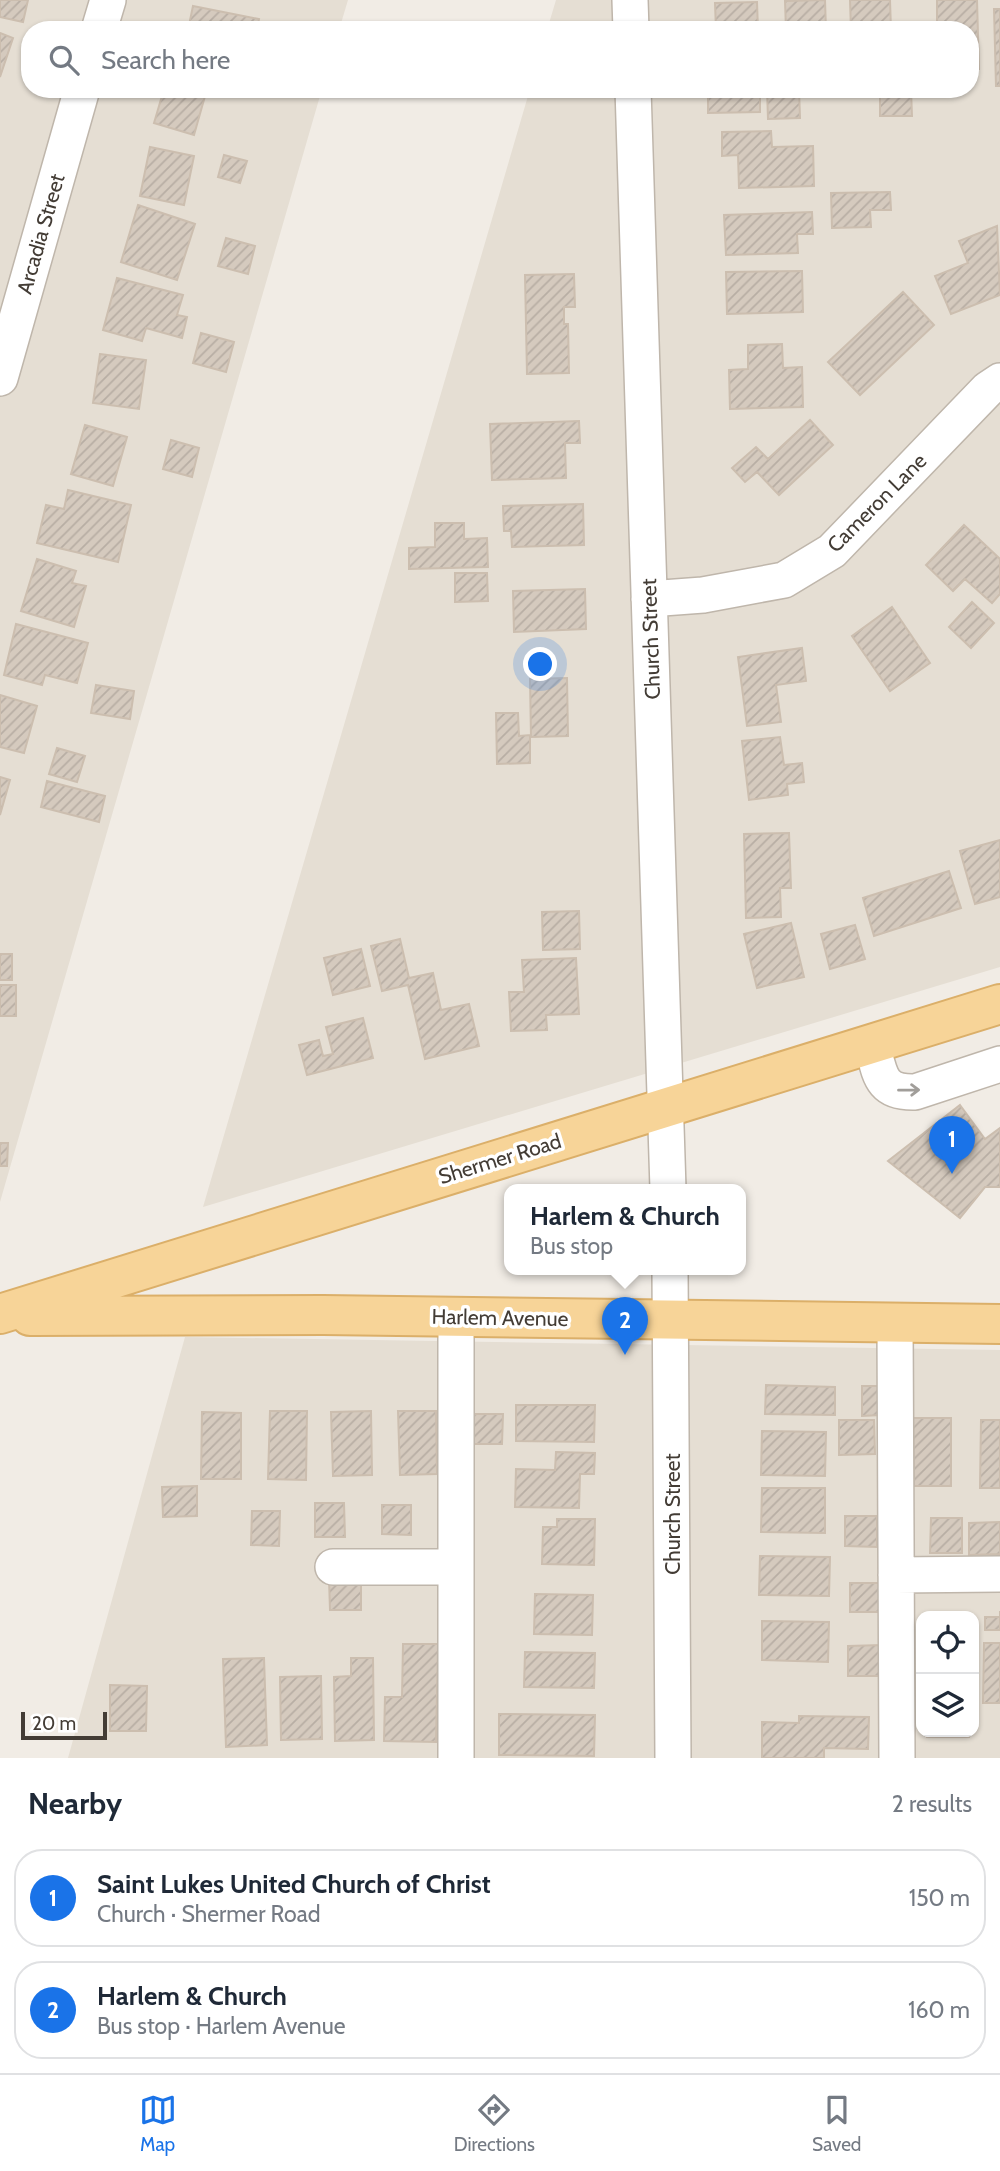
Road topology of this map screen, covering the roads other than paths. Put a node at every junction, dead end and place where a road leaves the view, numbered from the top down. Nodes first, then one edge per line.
1 (108, 0) edge
2 (631, 0) edge
3 (102, 21) edge
4 (631, 21) edge
5 (79, 98) edge
6 (633, 98) edge
7 (0, 378) edge
8 (1000, 380) edge
9 (649, 599) junction
10 (1000, 1004) edge
11 (872, 1044) junction
12 (1000, 1064) edge
13 (665, 1108) junction
14 (668, 1184) edge
15 (670, 1275) edge
16 (0, 1315) edge
17 (456, 1317) junction
18 (672, 1320) junction
19 (895, 1323) junction
20 (1000, 1324) edge
21 (333, 1567) dead end
22 (456, 1567) junction
23 (1000, 1574) edge
24 (896, 1575) junction
25 (456, 1758) edge
26 (673, 1758) edge
27 (897, 1758) edge

1 - 3 street
2 - 4 street
5 - 7 street, Arcadia Street
6 - 9 street, Church Street
8 - 9 street, Cameron Lane
9 - 13 street, Church Street
10 - 11 main road, Shermer Road
11 -> 12 street
11 - 13 main road, Shermer Road
13 - 14 street, Church Street
13 - 16 main road, Shermer Road
15 - 18 street, Church Street
16 - 17 main road, Harlem Avenue
17 - 18 main road, Harlem Avenue
17 - 22 street
18 - 19 main road, Harlem Avenue
18 - 26 street, Church Street
19 - 20 main road, Harlem Avenue
19 - 24 street
21 - 22 street
22 - 25 street
23 - 24 street
24 - 27 street

